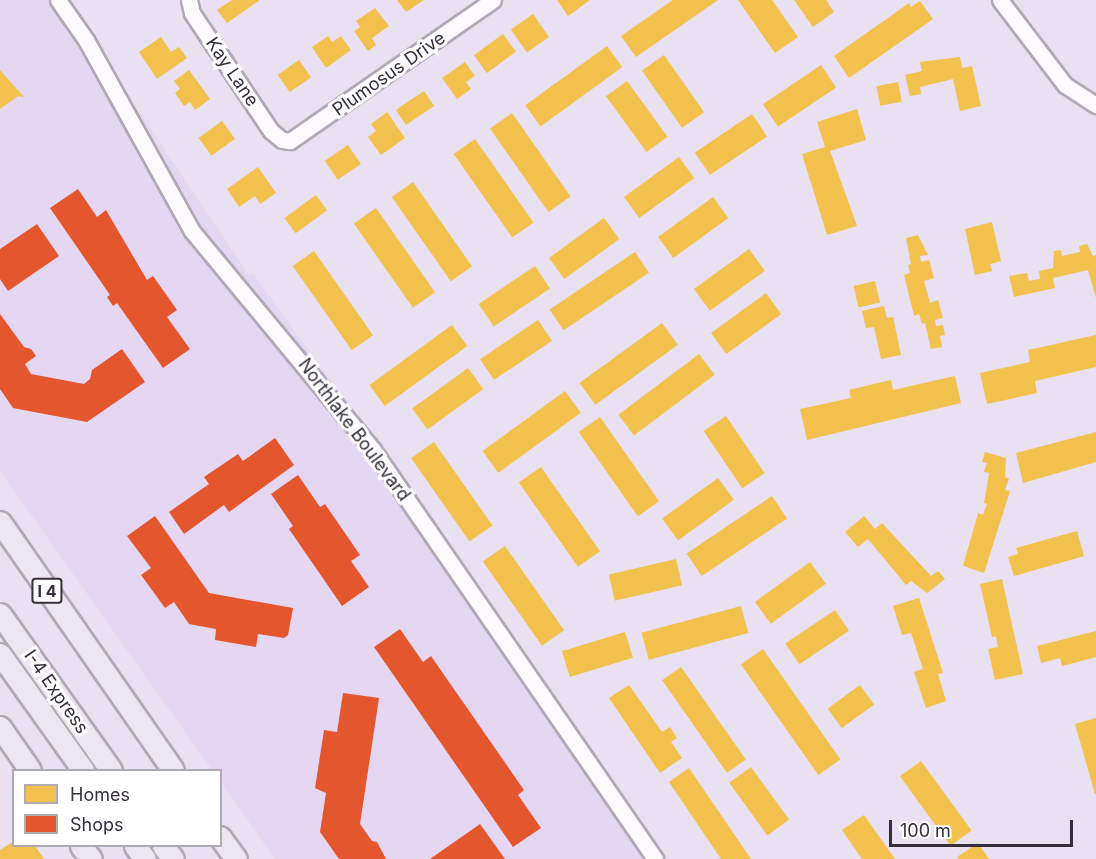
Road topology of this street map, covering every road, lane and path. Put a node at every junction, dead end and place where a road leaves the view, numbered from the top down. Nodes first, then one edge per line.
1 (58, 0) edge
2 (189, 0) edge
3 (493, 0) edge
4 (1000, 0) edge
5 (1096, 105) edge
6 (282, 140) joint
7 (0, 522) edge
8 (0, 614) edge
9 (0, 654) edge
10 (0, 727) edge
11 (29, 769) edge
12 (82, 769) edge
13 (110, 769) edge
14 (172, 769) edge
15 (222, 840) edge
16 (136, 847) edge
17 (164, 847) edge
18 (145, 859) edge
19 (173, 859) edge
20 (236, 859) edge
21 (655, 859) edge

1 - 21 street, Northlake Boulevard
2 - 6 street, Kay Lane
3 - 6 street, Plumosus Drive
4 - 5 street
7 - 14 highway, I 4
8 - 13 highway, I-4 Express
9 - 12 highway, I-4 Express
10 - 11 highway
15 - 20 highway
16 - 18 highway
17 - 19 highway

